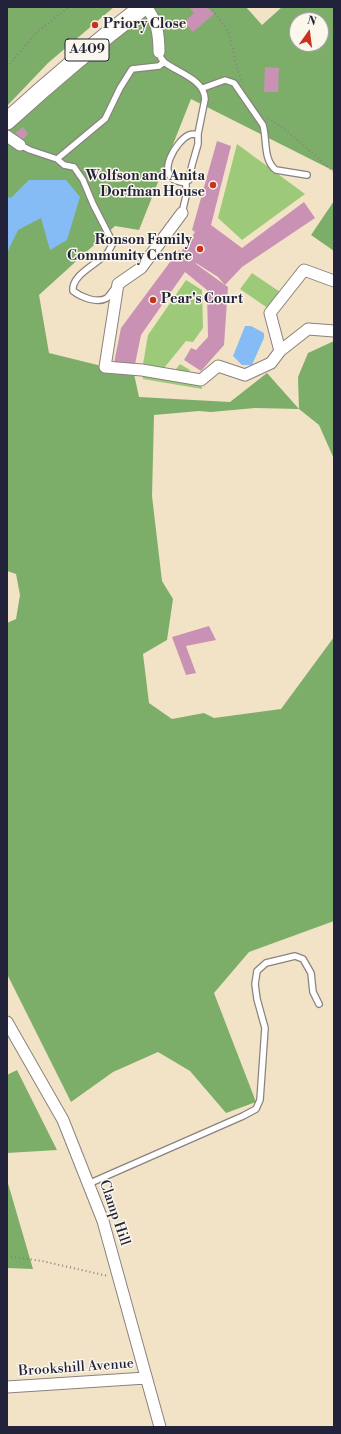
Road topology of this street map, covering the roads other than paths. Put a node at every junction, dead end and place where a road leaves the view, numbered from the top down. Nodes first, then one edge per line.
1 (145, 7) edge
2 (159, 52) joint
3 (164, 62) junction
4 (203, 88) junction
5 (7, 121) edge
6 (198, 134) junction
7 (7, 136) edge
8 (20, 145) joint
9 (57, 160) junction
10 (307, 175) dead end
11 (186, 182) junction
12 (182, 213) joint
13 (334, 281) edge
14 (118, 284) junction
15 (334, 331) edge
16 (280, 351) junction
17 (318, 1004) dead end
18 (7, 1022) edge
19 (88, 1184) junction
20 (146, 1378) junction
21 (7, 1387) edge
22 (160, 1427) edge

1 - 2 street
1 - 5 main road, A409
2 - 3 lane
3 - 4 lane
3 - 9 lane
4 - 6 lane
4 - 10 lane
6 - 11 lane
6 - 11 lane
7 - 8 street
8 - 9 lane
9 - 14 lane
11 - 12 lane
12 - 14 street
13 - 16 street
14 - 16 street
15 - 16 street
17 - 19 lane
18 - 19 street, Clamp Hill
19 - 20 street, Clamp Hill
20 - 21 street, Brookshill Avenue
20 - 22 street, Clamp Hill

